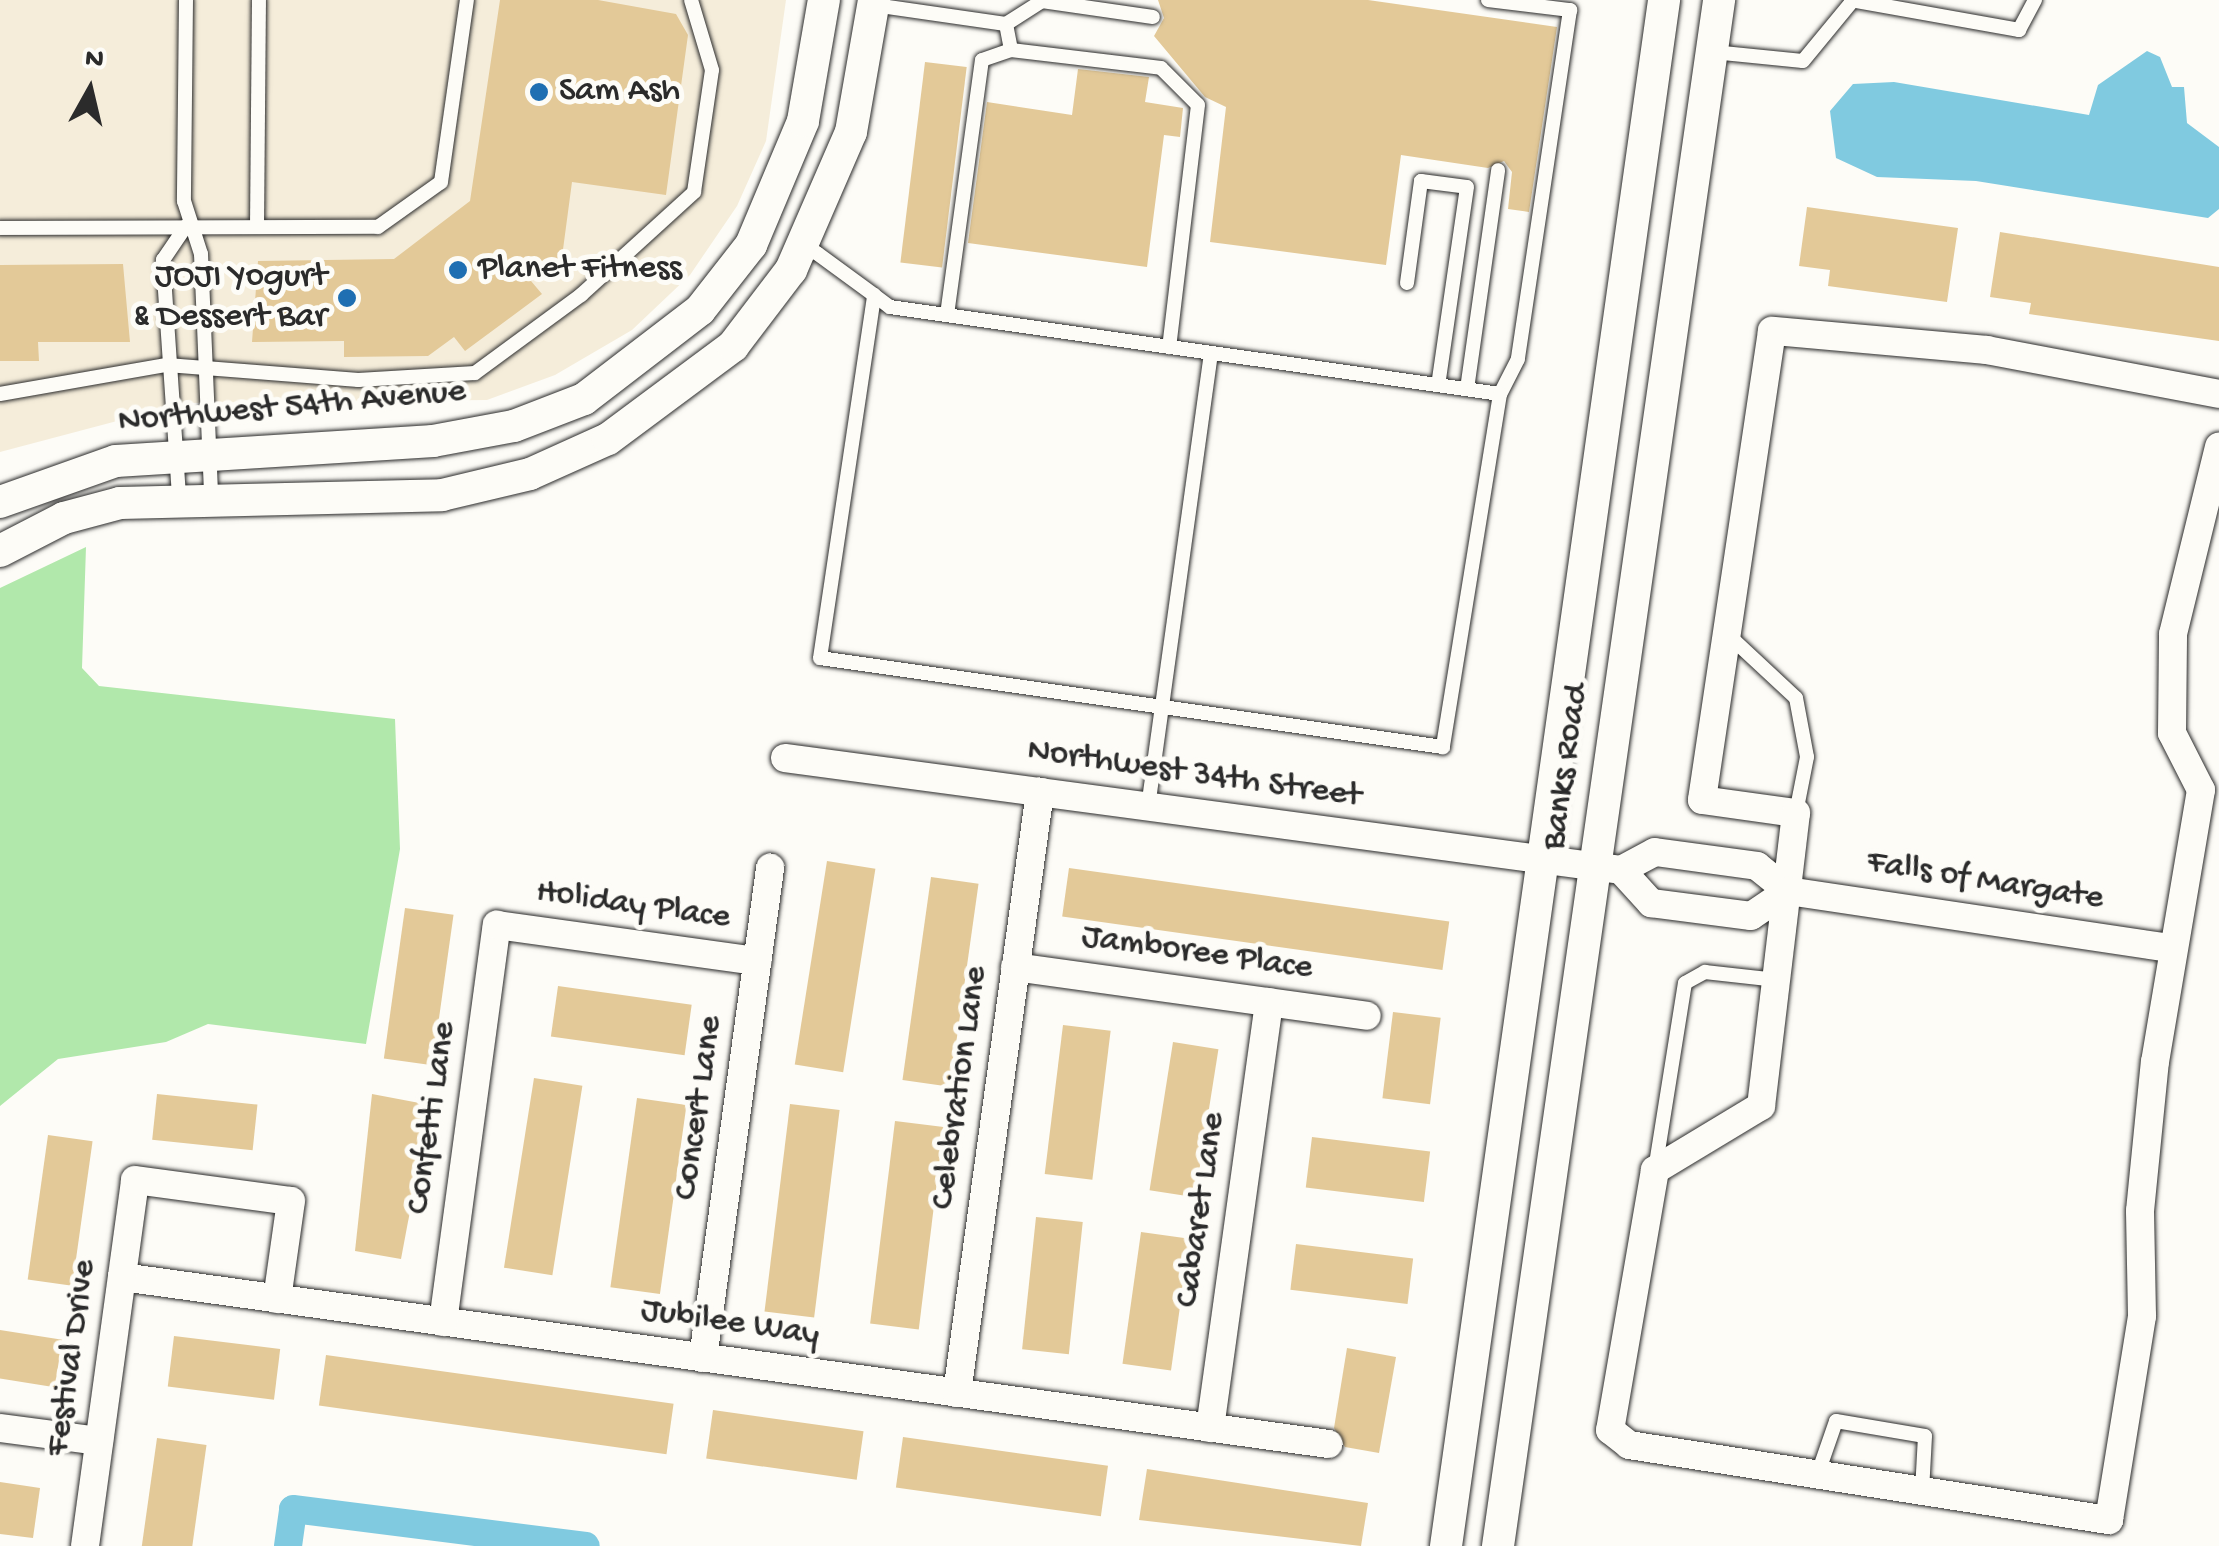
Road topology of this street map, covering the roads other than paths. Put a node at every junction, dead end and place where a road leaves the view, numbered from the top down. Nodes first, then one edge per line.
1 (186, 0) edge
2 (259, 0) edge
3 (468, 0) edge
4 (691, 0) edge
5 (824, 0) edge
6 (1042, 0) edge
7 (1488, 0) edge
8 (1664, 0) edge
9 (1719, 0) edge
10 (2036, 0) edge
11 (1498, 1) edge
12 (874, 2) edge
13 (1850, 2) edge
14 (1153, 16) dead end
15 (1006, 24) junction
16 (1011, 50) junction
17 (1709, 52) junction
18 (1498, 170) dead end
19 (186, 226) junction
20 (256, 226) junction
21 (0, 228) edge
22 (804, 244) junction
23 (1407, 282) dead end
24 (874, 295) junction
25 (946, 314) junction
26 (1169, 347) junction
27 (1211, 353) junction
28 (206, 364) junction
29 (167, 365) junction
30 (1438, 385) junction
31 (1468, 389) junction
32 (0, 394) edge
33 (1500, 394) junction
34 (2219, 394) edge
35 (2219, 447) edge
36 (209, 451) junction
37 (173, 452) junction
38 (212, 495) junction
39 (178, 496) junction
40 (0, 502) edge
41 (0, 551) edge
42 (1722, 630) junction
43 (1160, 706) junction
44 (785, 758) dead end
45 (1040, 792) junction
46 (1148, 807) junction
47 (1796, 813) junction
48 (1544, 859) junction
49 (770, 868) dead end
50 (1607, 868) junction
51 (1788, 891) junction
52 (497, 925) joint
53 (2171, 948) junction
54 (758, 961) junction
55 (1015, 967) junction
56 (1776, 980) junction
57 (1268, 1002) junction
58 (1368, 1016) dead end
59 (1655, 1170) junction
60 (122, 1277) junction
61 (277, 1299) junction
62 (443, 1322) junction
63 (703, 1358) junction
64 (957, 1393) junction
65 (0, 1428) edge
66 (1210, 1428) junction
67 (100, 1441) junction
68 (1328, 1444) dead end
69 (1817, 1476) junction
70 (1922, 1492) junction
71 (85, 1546) edge
72 (1446, 1546) edge
73 (1498, 1546) edge

1 - 19 lane
2 - 20 lane
3 - 20 lane
4 - 28 lane
5 - 36 street, Northwest 54th Avenue
6 - 14 lane
6 - 15 lane
7 - 11 lane
8 - 48 street, Banks Road
9 - 17 street, Banks Road
10 - 13 lane
11 - 33 lane
12 - 15 lane
12 - 22 street
13 - 17 lane
15 - 16 lane
16 - 25 lane
16 - 26 lane
17 - 50 street, Banks Road
18 - 31 lane
19 - 20 lane
19 - 21 lane
19 - 28 lane
19 - 29 lane
22 - 24 lane
22 - 38 street
23 - 30 lane
24 - 25 lane
24 - 43 lane
25 - 26 lane
26 - 27 lane
27 - 30 lane
27 - 43 lane
28 - 29 lane
28 - 36 lane
29 - 32 lane
29 - 37 lane
30 - 31 lane
31 - 33 lane
33 - 43 lane
34 - 42 street
35 - 53 street
36 - 37 street, Northwest 54th Avenue
36 - 38 lane
37 - 39 lane
37 - 40 street, Northwest 54th Avenue
38 - 39 street
39 - 41 street
42 - 47 lane
42 - 47 street
43 - 46 lane
44 - 45 street, Northwest 34th Street
45 - 46 street, Northwest 34th Street
45 - 55 street, Celebration Lane
46 - 48 street, Northwest 34th Street
47 - 51 street
48 - 50 street, Northwest 34th Street
48 - 72 street, Banks Road
49 - 54 street, Concert Lane
50 - 51 street, Falls of Margate
50 - 51 street
50 - 73 street, Banks Road
51 - 53 street, Falls of Margate
51 - 56 street
52 - 54 street, Holiday Place
52 - 62 street, Confetti Lane
53 - 70 street
54 - 63 street, Concert Lane
55 - 57 street, Jamboree Place
55 - 64 street, Celebration Lane
56 - 59 street
56 - 59 lane
57 - 58 street, Jamboree Place
57 - 66 street, Cabaret Lane
59 - 69 street
60 - 61 street, Jubilee Way
60 - 61 street, Festival Drive
60 - 67 street, Festival Drive
61 - 62 street, Jubilee Way
62 - 63 street, Jubilee Way
63 - 64 street, Jubilee Way
64 - 66 street, Jubilee Way
65 - 67 street
66 - 68 street, Jubilee Way
67 - 71 street, Festival Drive
69 - 70 street
69 - 70 lane

